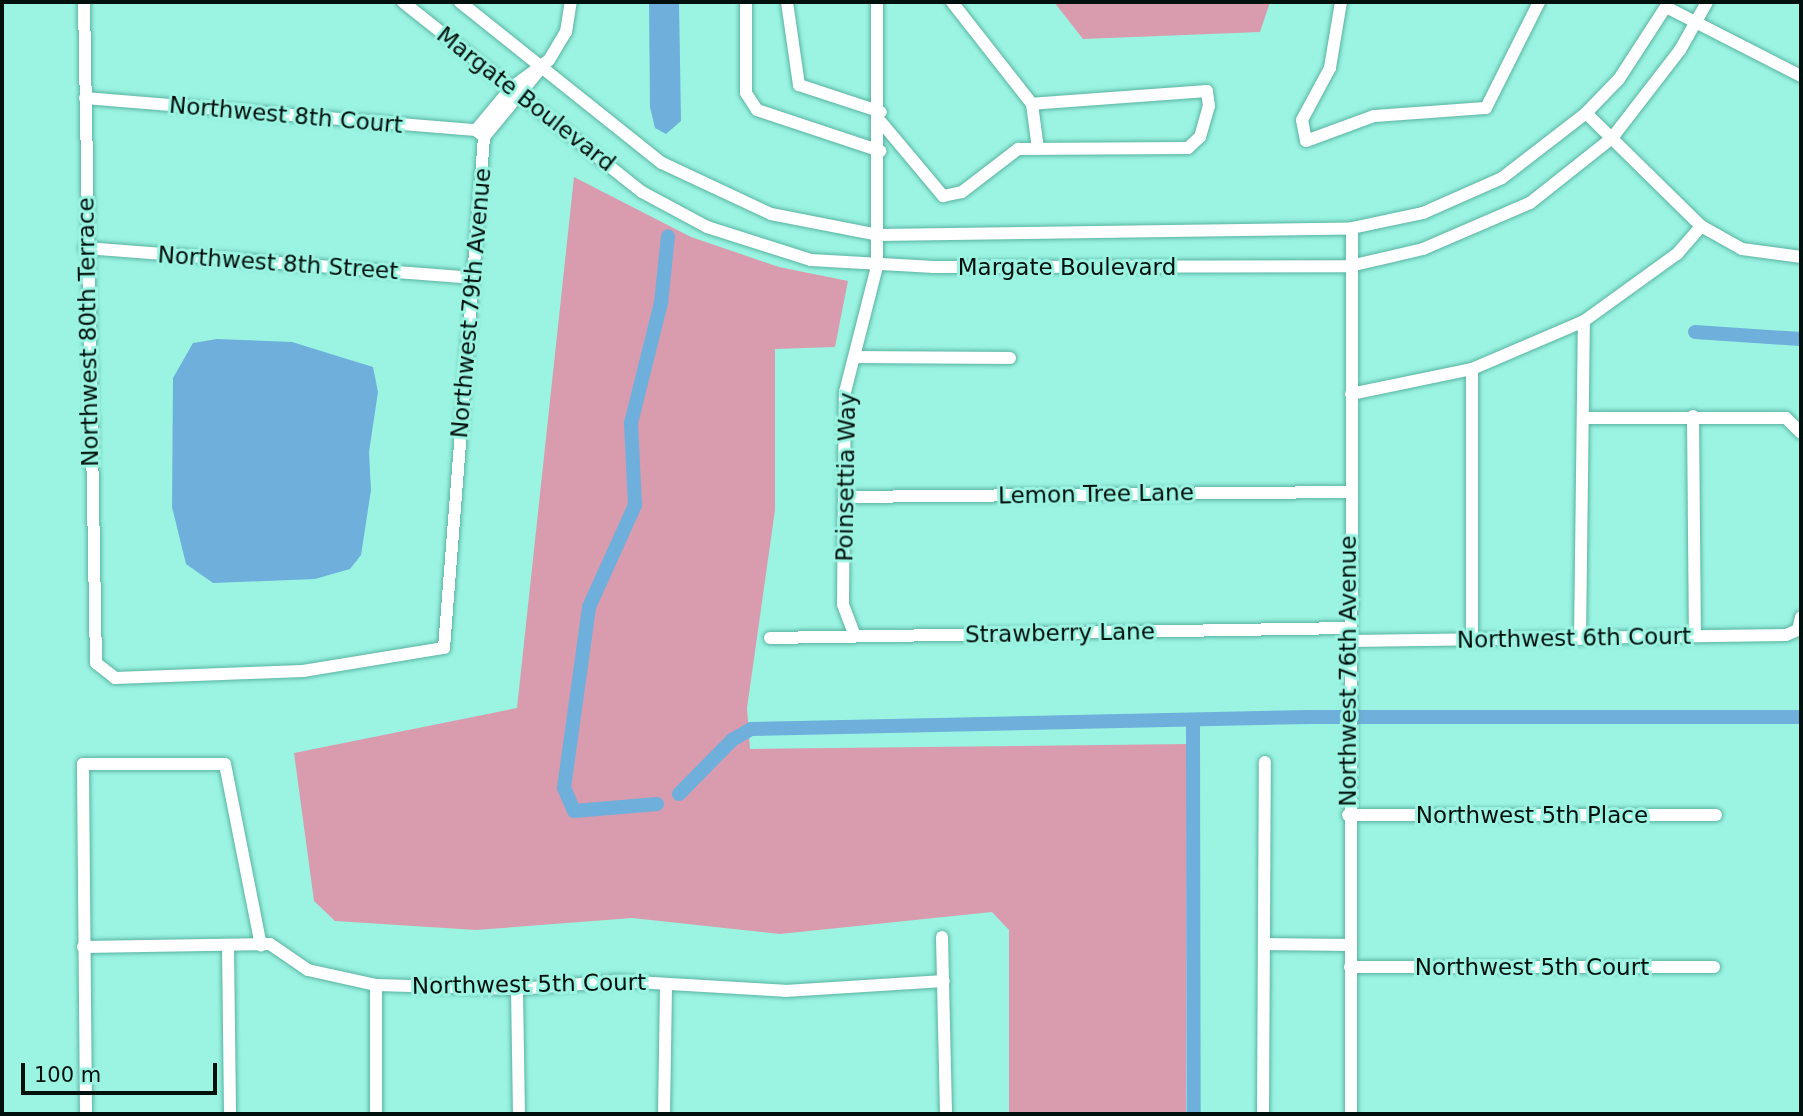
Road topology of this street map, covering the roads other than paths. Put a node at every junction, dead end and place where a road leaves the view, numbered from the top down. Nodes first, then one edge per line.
1 (84, 2) edge
2 (404, 2) edge
3 (460, 2) edge
4 (571, 2) edge
5 (746, 2) edge
6 (787, 2) edge
7 (877, 2) edge
8 (952, 2) edge
9 (1341, 2) edge
10 (1539, 2) edge
11 (1707, 2) edge
12 (1667, 4) edge
13 (1697, 24) junction
14 (541, 68) junction
15 (1801, 76) edge
16 (515, 92) junction
17 (85, 98) junction
18 (1032, 104) junction
19 (1586, 113) junction
20 (881, 117) junction
21 (480, 134) junction
22 (1612, 138) junction
23 (1038, 149) junction
24 (880, 152) junction
25 (1701, 226) junction
26 (1352, 228) junction
27 (878, 235) junction
28 (85, 248) junction
29 (1801, 257) edge
30 (877, 266) junction
31 (1350, 266) junction
32 (472, 278) junction
33 (1584, 321) junction
34 (855, 357) junction
35 (1010, 358) dead end
36 (1472, 369) junction
37 (1351, 394) junction
38 (1693, 416) junction
39 (1584, 418) junction
40 (1800, 429) edge
41 (1349, 492) junction
42 (844, 497) junction
43 (1800, 624) edge
44 (1350, 634) junction
45 (855, 636) junction
46 (1695, 636) junction
47 (769, 638) dead end
48 (1580, 639) junction
49 (1472, 641) junction
50 (444, 648) joint
51 (1265, 762) dead end
52 (1348, 815) junction
53 (1716, 815) dead end
54 (942, 937) dead end
55 (1265, 944) junction
56 (261, 945) junction
57 (1349, 945) junction
58 (228, 946) junction
59 (83, 947) junction
60 (1350, 967) junction
61 (1714, 967) dead end
62 (944, 981) junction
63 (666, 984) junction
64 (376, 985) junction
65 (517, 989) junction
66 (86, 1114) edge
67 (230, 1114) edge
68 (376, 1114) edge
69 (519, 1114) edge
70 (664, 1114) edge
71 (946, 1114) edge
72 (1263, 1114) edge
73 (1351, 1114) edge

1 - 17 street, Northwest 80th Terrace
2 - 16 street, Margate Boulevard
3 - 14 street, Margate Boulevard
4 - 14 street
5 - 24 street
6 - 20 street
7 - 20 street, Poinsettia Way
8 - 18 street
9 - 10 street
11 - 13 street, Margate Boulevard
12 - 13 street
12 - 19 street, Margate Boulevard
13 - 15 street
13 - 22 street, Margate Boulevard
14 - 16 street, Northwest 79th Avenue
14 - 27 street, Margate Boulevard
16 - 21 street, Northwest 79th Avenue
16 - 30 street, Margate Boulevard
17 - 21 street, Northwest 8th Court
17 - 28 street, Northwest 80th Terrace
18 - 23 street
18 - 23 street
19 - 22 street
19 - 26 street, Margate Boulevard
20 - 23 street
20 - 24 street, Poinsettia Way
21 - 32 street, Northwest 79th Avenue
22 - 25 street
22 - 31 street, Margate Boulevard
24 - 27 street, Poinsettia Way
25 - 29 street
25 - 33 street
26 - 27 street, Margate Boulevard
26 - 31 street, Northwest 76th Avenue
27 - 30 street, Poinsettia Way
28 - 32 street, Northwest 8th Street
28 - 50 street, Northwest 80th Terrace
30 - 31 street, Margate Boulevard
30 - 34 street, Poinsettia Way
31 - 37 street, Northwest 76th Avenue
32 - 50 street, Northwest 79th Avenue
33 - 36 street
33 - 39 street
34 - 35 street
34 - 42 street, Poinsettia Way
36 - 37 street
36 - 49 street
37 - 41 street, Northwest 76th Avenue
38 - 39 street
38 - 40 street
38 - 46 street
39 - 48 street
41 - 42 street, Lemon Tree Lane
41 - 44 street, Northwest 76th Avenue
42 - 45 street, Poinsettia Way
43 - 46 street, Northwest 6th Court
44 - 45 street, Strawberry Lane
44 - 49 street, Northwest 6th Court
44 - 52 street, Northwest 76th Avenue
45 - 47 street, Strawberry Lane
46 - 48 street, Northwest 6th Court
48 - 49 street, Northwest 6th Court
51 - 55 street
52 - 53 street, Northwest 5th Place
52 - 57 street, Northwest 76th Avenue
54 - 62 street
55 - 57 street
55 - 72 street
56 - 58 street, Northwest 5th Court
56 - 59 street
56 - 64 street, Northwest 5th Court
57 - 60 street, Northwest 76th Avenue
58 - 59 street, Northwest 5th Court
58 - 67 street
59 - 66 street
60 - 61 street, Northwest 5th Court
60 - 73 street, Northwest 76th Avenue
62 - 63 street, Northwest 5th Court
62 - 71 street
63 - 65 street, Northwest 5th Court
63 - 70 street
64 - 65 street, Northwest 5th Court
64 - 68 street
65 - 69 street

